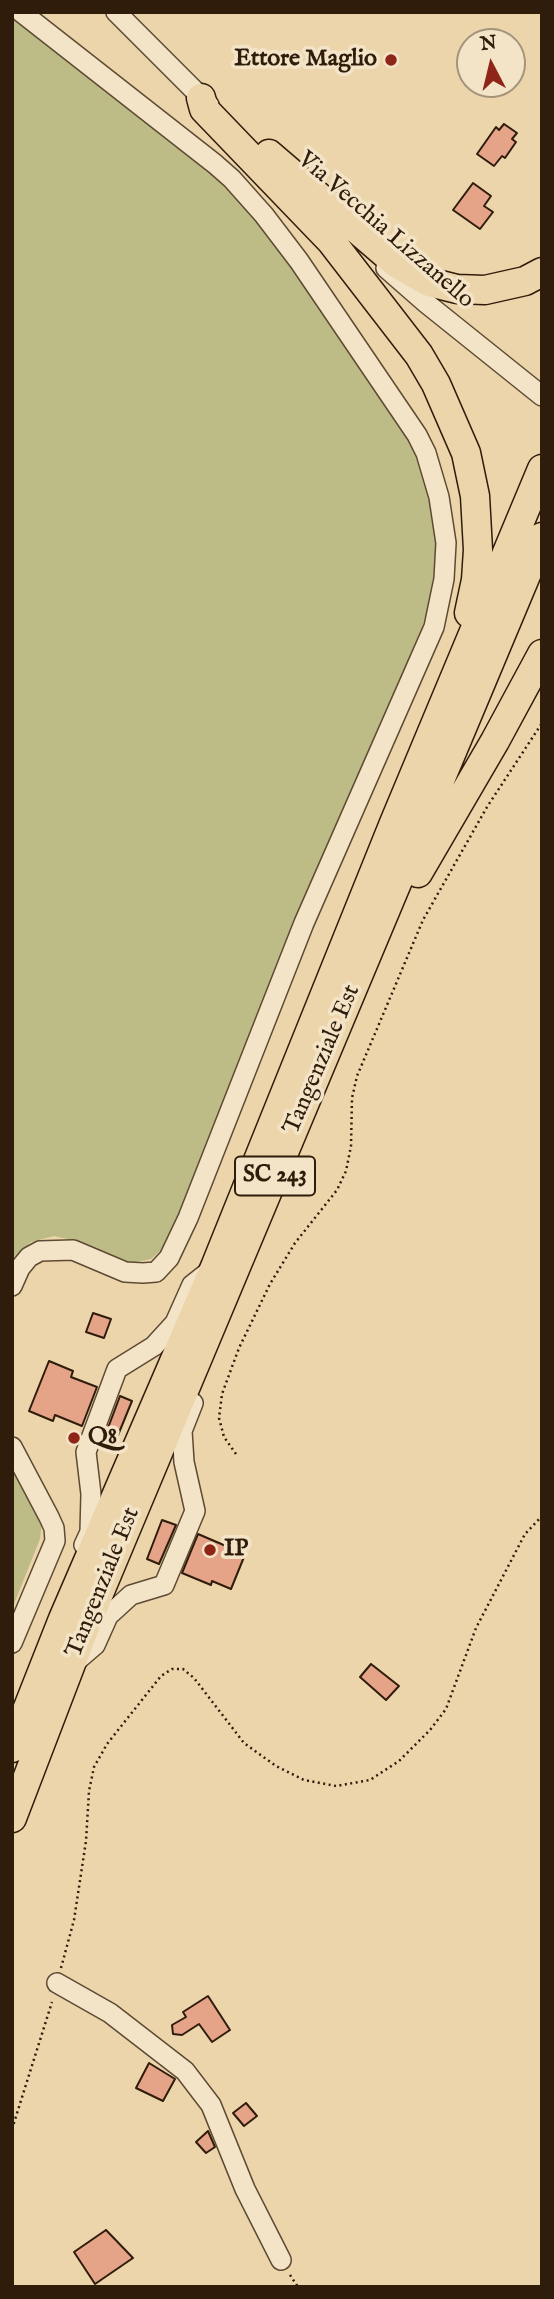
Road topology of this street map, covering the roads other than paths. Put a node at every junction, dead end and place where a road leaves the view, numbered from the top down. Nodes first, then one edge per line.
1 (21, 12) edge
2 (117, 12) edge
3 (201, 98) junction
4 (248, 141) junction
5 (542, 272) edge
6 (542, 396) edge
7 (542, 468) edge
8 (542, 537) edge
9 (542, 654) edge
10 (394, 822) junction
11 (306, 1101) junction
12 (215, 1267) junction
13 (12, 1286) edge
14 (216, 1315) junction
15 (12, 1447) edge
16 (64, 1619) junction
17 (12, 1643) edge
18 (71, 1666) junction
19 (12, 1748) edge
20 (12, 1818) edge
21 (57, 1983) road end
22 (281, 2260) dead end

1 - 13 street
2 - 3 street, Via Vecchia Lizzanello
3 - 4 street, Via Vecchia Lizzanello
3 - 10 highway
4 - 5 highway
4 - 6 street, Via Vecchia Lizzanello
7 - 10 highway, Tangenziale Est
8 - 11 highway, Tangenziale Est / SC 243
9 - 11 highway
10 - 12 highway, Tangenziale Est
11 - 14 highway, Tangenziale Est / SC 243
12 - 16 highway, Tangenziale Est
12 - 16 street
14 - 18 highway, Tangenziale Est / SC 243
14 - 18 street
15 - 17 street
16 - 19 highway, Tangenziale Est
18 - 20 highway, Tangenziale Est / SC 243
21 - 22 street

